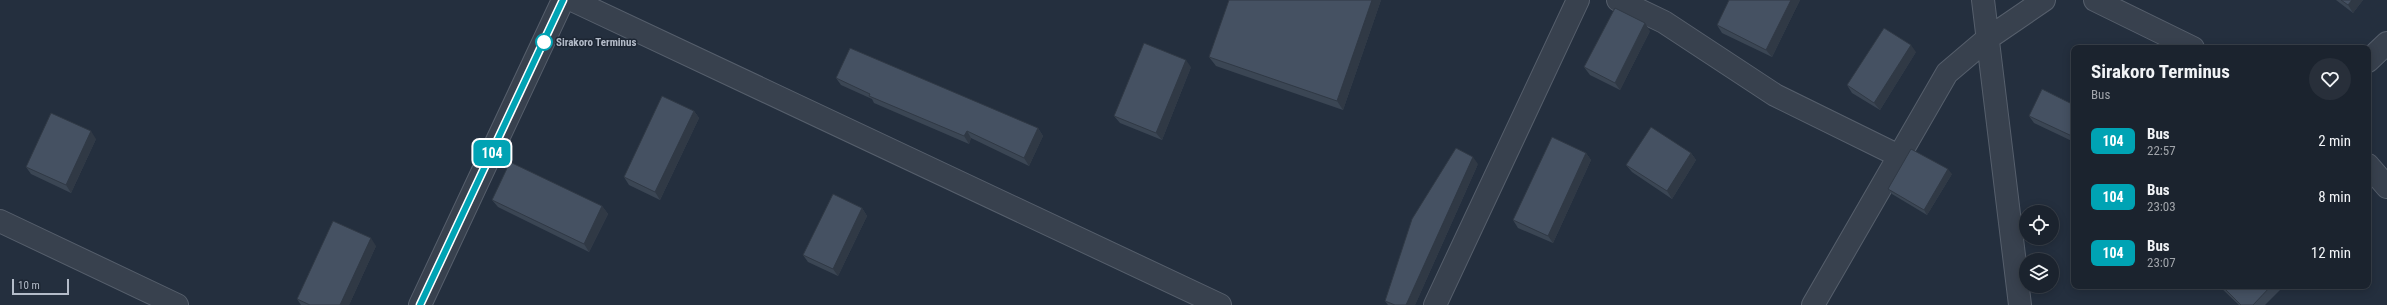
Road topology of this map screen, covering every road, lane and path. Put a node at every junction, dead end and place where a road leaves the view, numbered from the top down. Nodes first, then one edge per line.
1 (563, 0) edge
2 (572, 0) edge
3 (1618, 0) edge
4 (1983, 0) edge
5 (2044, 0) edge
6 (2095, 0) edge
7 (1574, 1) edge
8 (1987, 39) junction
9 (2387, 43) edge
10 (2187, 45) edge
11 (2371, 58) edge
12 (1899, 156) junction
13 (2371, 168) edge
14 (2387, 186) edge
15 (0, 221) edge
16 (177, 305) edge
17 (420, 305) edge
18 (1220, 305) edge
19 (1435, 305) edge
20 (1813, 305) edge
21 (2020, 305) edge

1 - 17 street
2 - 18 street
3 - 12 street
4 - 8 street
5 - 8 street
6 - 10 street
7 - 19 street
8 - 12 street
8 - 21 street
9 - 11 street
12 - 20 street
13 - 14 street
15 - 16 street

